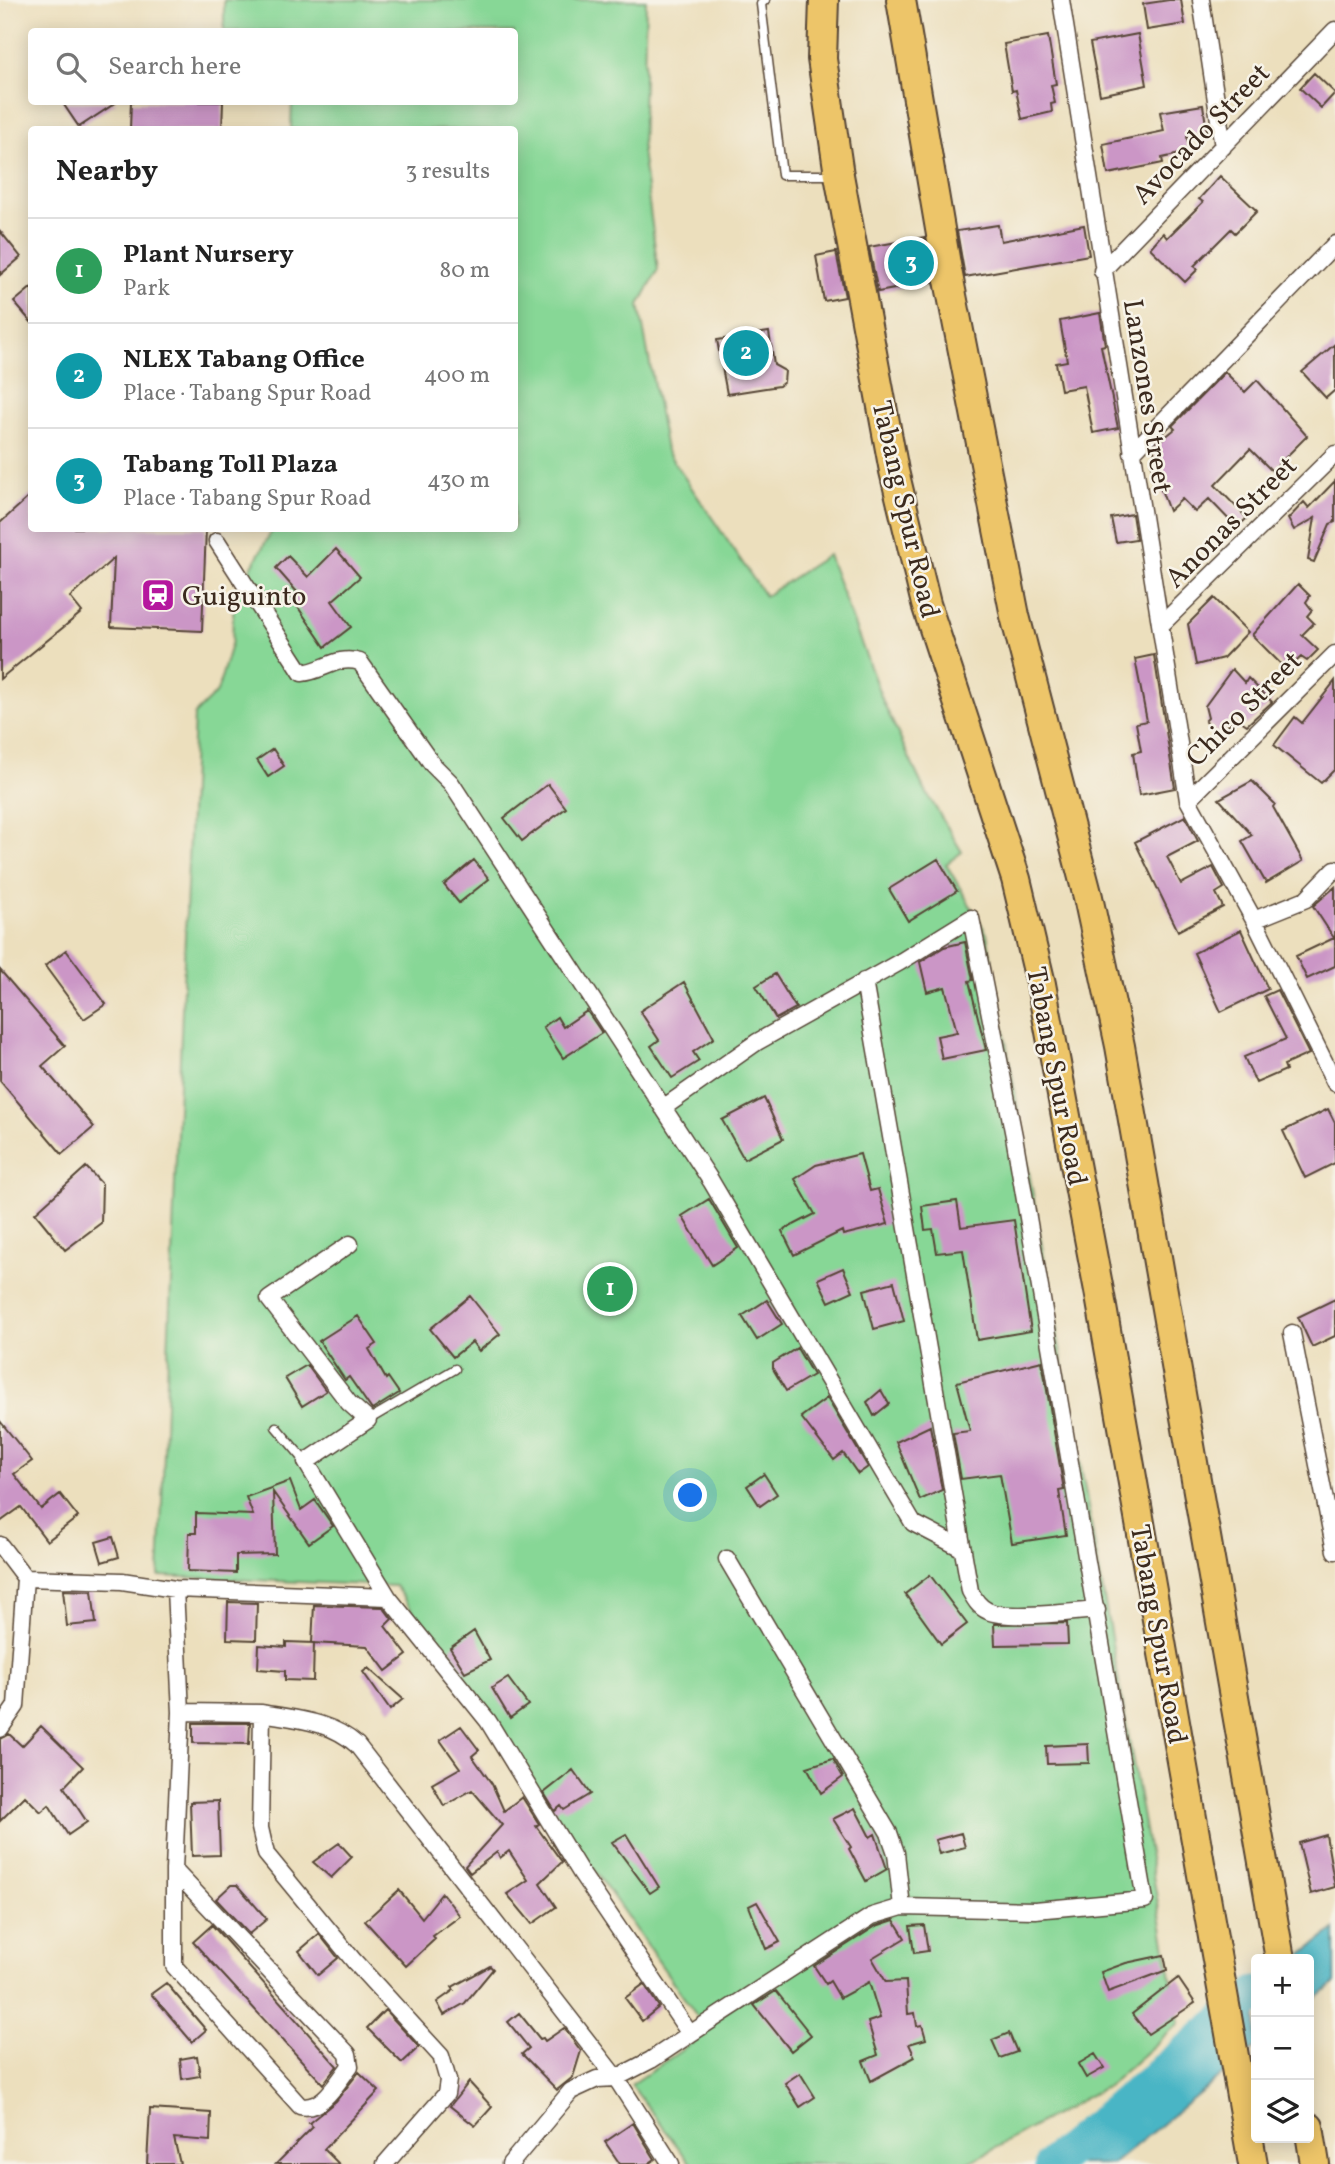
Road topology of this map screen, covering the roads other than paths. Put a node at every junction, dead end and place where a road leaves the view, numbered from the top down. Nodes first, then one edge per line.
1 (765, 0) edge
2 (824, 0) edge
3 (901, 0) edge
4 (1061, 0) edge
5 (1201, 0) edge
6 (1335, 30) edge
7 (1223, 147) junction
8 (839, 175) junction
9 (1335, 244) edge
10 (1102, 271) junction
11 (1132, 453) junction
12 (1335, 453) edge
13 (218, 541) dead end
14 (1161, 625) junction
15 (1335, 654) edge
16 (1188, 800) junction
17 (1335, 869) edge
18 (1254, 920) junction
19 (864, 981) junction
20 (1330, 1062) edge
21 (1335, 1083) edge
22 (663, 1108) junction
23 (349, 1244) dead end
24 (1292, 1333) dead end
25 (455, 1370) dead end
26 (368, 1420) junction
27 (276, 1427) dead end
28 (306, 1462) junction
29 (0, 1545) edge
30 (963, 1549) junction
31 (1335, 1551) edge
32 (727, 1559) dead end
33 (25, 1578) junction
34 (175, 1589) junction
35 (388, 1597) junction
36 (1097, 1610) junction
37 (180, 1712) junction
38 (262, 1713) junction
39 (0, 1729) edge
40 (174, 1870) junction
41 (902, 1907) junction
42 (1279, 1954) edge
43 (690, 2034) junction
44 (616, 2078) junction
45 (385, 2164) edge
46 (509, 2164) edge
47 (671, 2164) edge
48 (1253, 2164) edge

1 - 8 lane
2 - 8 highway, Tabang Spur Road
3 - 42 highway
4 - 10 street, Lanzones Street
5 - 7 street
6 - 7 street, Avocado Street
7 - 10 street, Avocado Street
8 - 48 highway, Tabang Spur Road
9 - 11 street
10 - 11 street, Lanzones Street
11 - 14 street, Lanzones Street
12 - 14 street, Anonas Street
13 - 22 street
14 - 16 street, Lanzones Street
15 - 16 street, Chico Street
16 - 18 street
17 - 18 street
18 - 20 street
19 - 22 street
19 - 30 street
19 - 36 street
20 - 21 street
22 - 30 street
23 - 26 street
24 - 31 street
25 - 26 lane
26 - 28 street
27 - 28 lane
28 - 35 street
29 - 33 street
30 - 36 street
32 - 41 street
33 - 34 street
33 - 39 street
34 - 35 street
34 - 37 street
35 - 43 street
36 - 41 street
37 - 38 street
37 - 40 street
38 - 44 street
38 - 45 street
40 - 40 street
41 - 43 street
43 - 44 street
44 - 46 street
44 - 47 street

